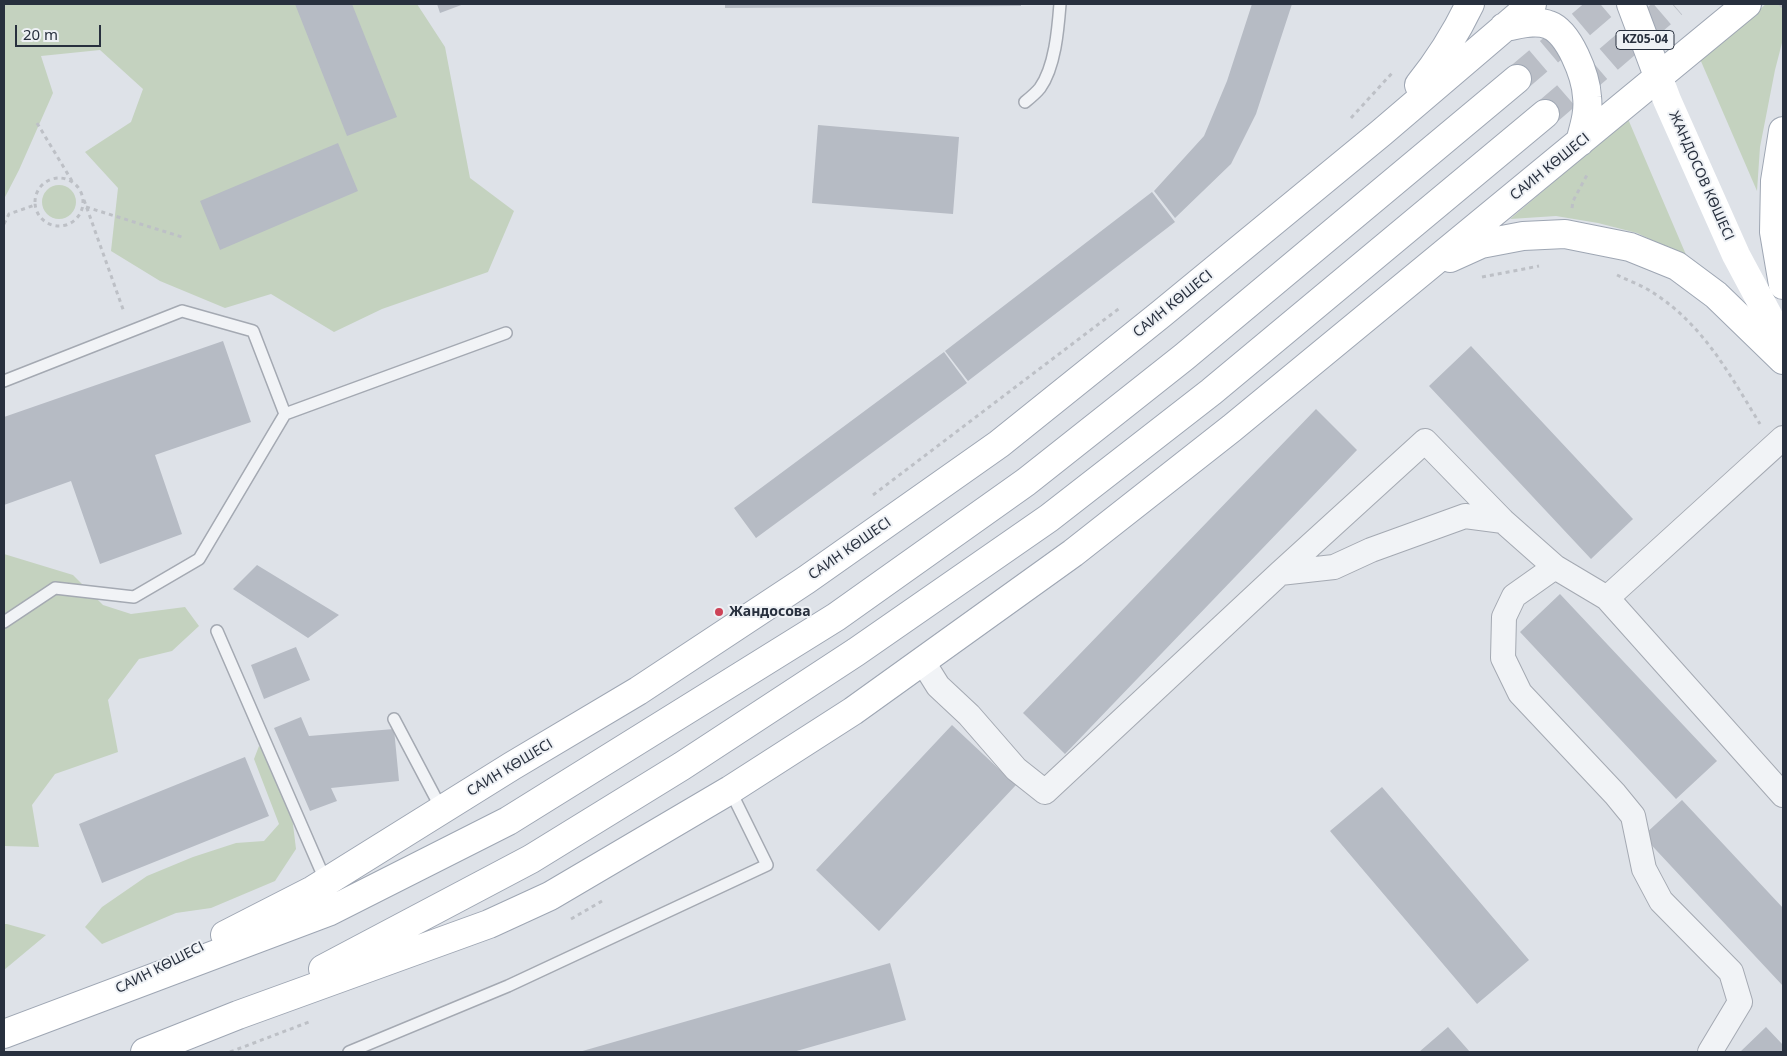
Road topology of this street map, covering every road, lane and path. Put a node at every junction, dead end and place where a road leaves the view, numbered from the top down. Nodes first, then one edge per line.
1 (1060, 4) edge
2 (1470, 4) edge
3 (1532, 4) edge
4 (1631, 4) edge
5 (1747, 4) edge
6 (1780, 4) edge
7 (1783, 8) edge
8 (1504, 28) junction
9 (1395, 70) dead end
10 (1658, 76) junction
11 (1517, 79) tunnel mouth
12 (1025, 102) dead end
13 (1545, 114) tunnel mouth
14 (38, 123) dead end
15 (1346, 123) dead end
16 (1783, 131) edge
17 (1381, 133) junction
18 (1580, 142) junction
19 (1590, 168) dead end
20 (72, 182) junction
21 (82, 194) junction
22 (35, 205) junction
23 (86, 207) junction
24 (1572, 209) dead end
25 (4, 224) edge
26 (182, 237) dead end
27 (1424, 269) junction
28 (1613, 273) dead end
29 (1783, 285) edge
30 (1126, 302) dead end
31 (131, 331) junction
32 (506, 333) dead end
33 (1783, 343) edge
34 (1783, 360) edge
35 (4, 381) edge
36 (285, 414) junction
37 (1778, 442) edge
38 (872, 496) dead end
39 (1502, 521) junction
40 (1555, 567) junction
41 (1280, 573) junction
42 (1607, 598) junction
43 (4, 622) edge
44 (217, 631) dead end
45 (923, 662) junction
46 (394, 719) dead end
47 (730, 790) junction
48 (1783, 795) edge
49 (442, 810) junction
50 (326, 882) junction
51 (110, 993) junction
52 (238, 1015) junction
53 (4, 1034) edge
54 (145, 1052) edge
55 (349, 1052) edge
56 (1710, 1052) edge

1 - 12 lane
2 - 17 main road
3 - 8 main road, САИН КӨШЕСІ
4 - 10 main road, ЖАНДОСОВ КӨШЕСІ / KZ05-04
5 - 10 main road, САИН КӨШЕСІ
6 - 7 path
8 - 17 main road, САИН КӨШЕСІ
8 - 18 main road
9 - 15 path
10 - 18 main road, САИН КӨШЕСІ
10 - 33 main road, ЖАНДОСОВ КӨШЕСІ
11 - 51 main road, САИН КӨШЕСІ
13 - 52 main road
14 - 20 path
16 - 29 main road
17 - 49 main road, САИН КӨШЕСІ
18 - 27 main road, САИН КӨШЕСІ
19 - 24 path
20 - 21 path
20 - 22 path
21 - 22 path
21 - 23 path
22 - 25 path
23 - 26 path
23 - 31 path
27 - 34 main road
27 - 45 main road, САИН КӨШЕСІ
28 - 37 path
30 - 38 path
31 - 35 lane
31 - 36 lane
32 - 36 lane
36 - 43 lane
37 - 42 street
39 - 40 street
39 - 41 street
39 - 41 street
40 - 42 street
40 - 56 street
41 - 45 street
42 - 48 street
44 - 50 lane
45 - 47 main road, САИН КӨШЕСІ
46 - 49 lane
47 - 52 main road, САИН КӨШЕСІ
47 - 55 lane
49 - 50 main road, САИН КӨШЕСІ
50 - 51 main road, САИН КӨШЕСІ
51 - 53 main road
52 - 54 main road

